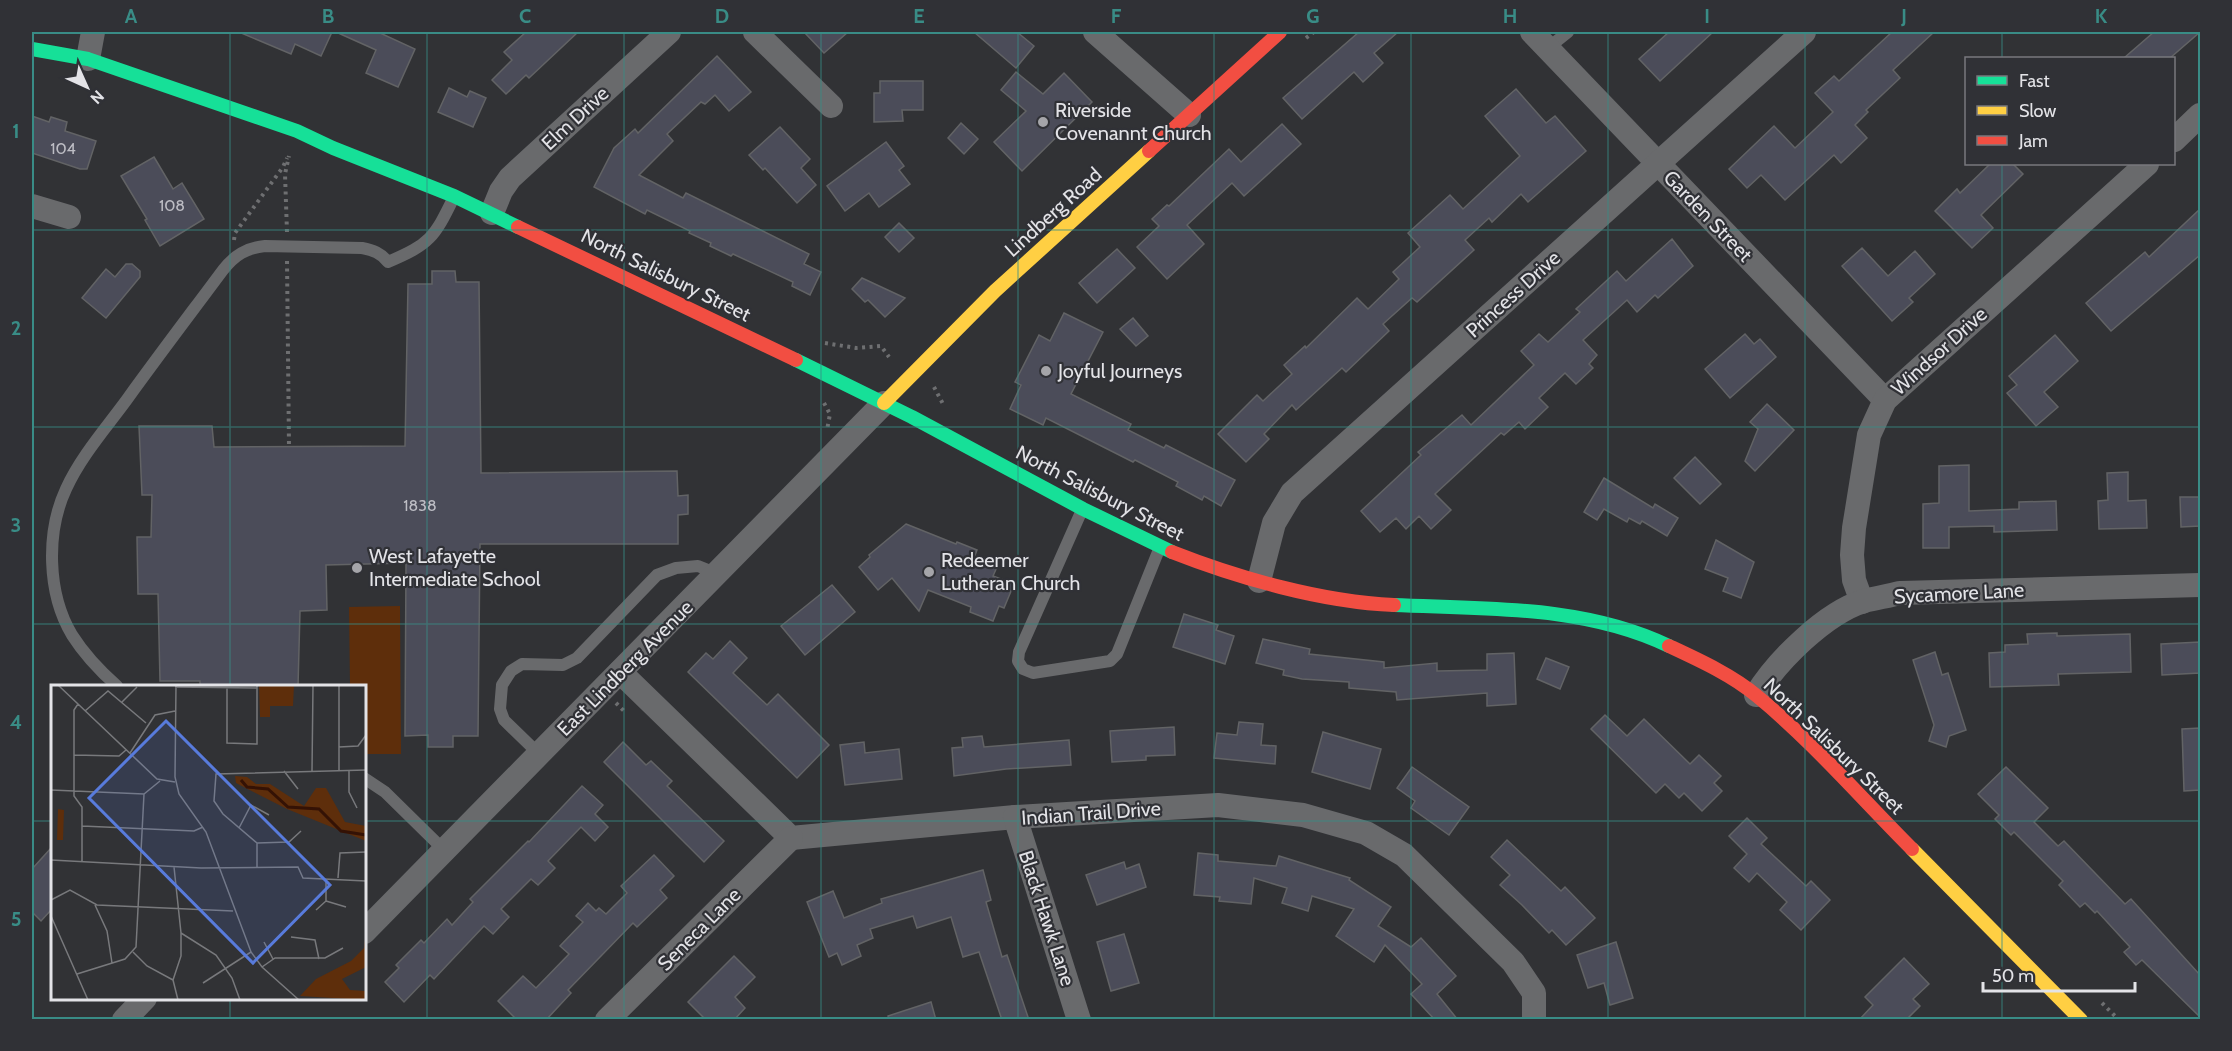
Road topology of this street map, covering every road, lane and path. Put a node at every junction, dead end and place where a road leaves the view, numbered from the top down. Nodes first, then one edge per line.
1 (93, 32) edge
2 (669, 32) edge
3 (755, 32) edge
4 (1095, 32) edge
5 (1280, 32) edge
6 (1568, 32) edge
7 (1804, 32) edge
8 (1540, 40) edge
9 (32, 49) edge
10 (88, 59) junction
11 (831, 106) dead end
12 (1189, 115) junction
13 (2200, 116) edge
14 (2175, 139) edge
15 (1658, 164) junction
16 (2146, 165) edge
17 (454, 196) junction
18 (32, 206) edge
19 (492, 213) junction
20 (69, 217) dead end
21 (287, 247) junction
22 (231, 261) junction
23 (934, 387) dead end
24 (818, 397) dead end
25 (1885, 400) junction
26 (884, 403) junction
27 (951, 410) dead end
28 (822, 439) dead end
29 (289, 447) dead end
30 (1083, 509) junction
31 (1160, 547) junction
32 (718, 574) junction
33 (1259, 581) junction
34 (2200, 585) edge
35 (1862, 602) junction
36 (620, 672) junction
37 (115, 685) edge
38 (1756, 694) junction
39 (539, 754) junction
40 (366, 778) edge
41 (1015, 817) junction
42 (791, 838) junction
43 (445, 851) junction
44 (366, 930) edge
45 (144, 1000) edge
46 (124, 1020) edge
47 (607, 1020) edge
48 (1079, 1020) edge
49 (1534, 1020) edge
50 (2081, 1020) edge

1 - 10 street
2 - 19 street, Elm Drive
3 - 11 street
4 - 12 street
5 - 12 street, Lindberg Road
6 - 8 lane
7 - 15 street, Princess Drive
8 - 15 street, Garden Street
9 - 10 street, North Salisbury Street
10 - 17 street, North Salisbury Street
12 - 26 street, Lindberg Road
13 - 14 street
15 - 25 street, Garden Street
15 - 33 street, Princess Drive
16 - 25 street, Windsor Drive
17 - 19 street, North Salisbury Street
17 - 21 lane
18 - 20 street
19 - 26 street, North Salisbury Street
21 - 22 lane
21 - 22 path
21 - 29 path
22 - 37 lane
23 - 27 path
24 - 28 path
25 - 35 street, Windsor Drive
26 - 30 street, North Salisbury Street
26 - 32 street, East Lindberg Avenue
30 - 31 street, North Salisbury Street
30 - 31 lane
31 - 33 street, North Salisbury Street
32 - 36 street, East Lindberg Avenue
32 - 39 lane
33 - 38 street, North Salisbury Street
34 - 35 street, Sycamore Lane
35 - 38 street, Sycamore Lane
36 - 39 street, East Lindberg Avenue
36 - 42 street
38 - 50 street, North Salisbury Street
39 - 43 street, East Lindberg Avenue
40 - 43 lane
41 - 42 street, Indian Trail Drive
41 - 48 street, Black Hawk Lane
41 - 49 street, Indian Trail Drive
42 - 47 street, Seneca Lane
43 - 44 street, East Lindberg Avenue
45 - 46 street

